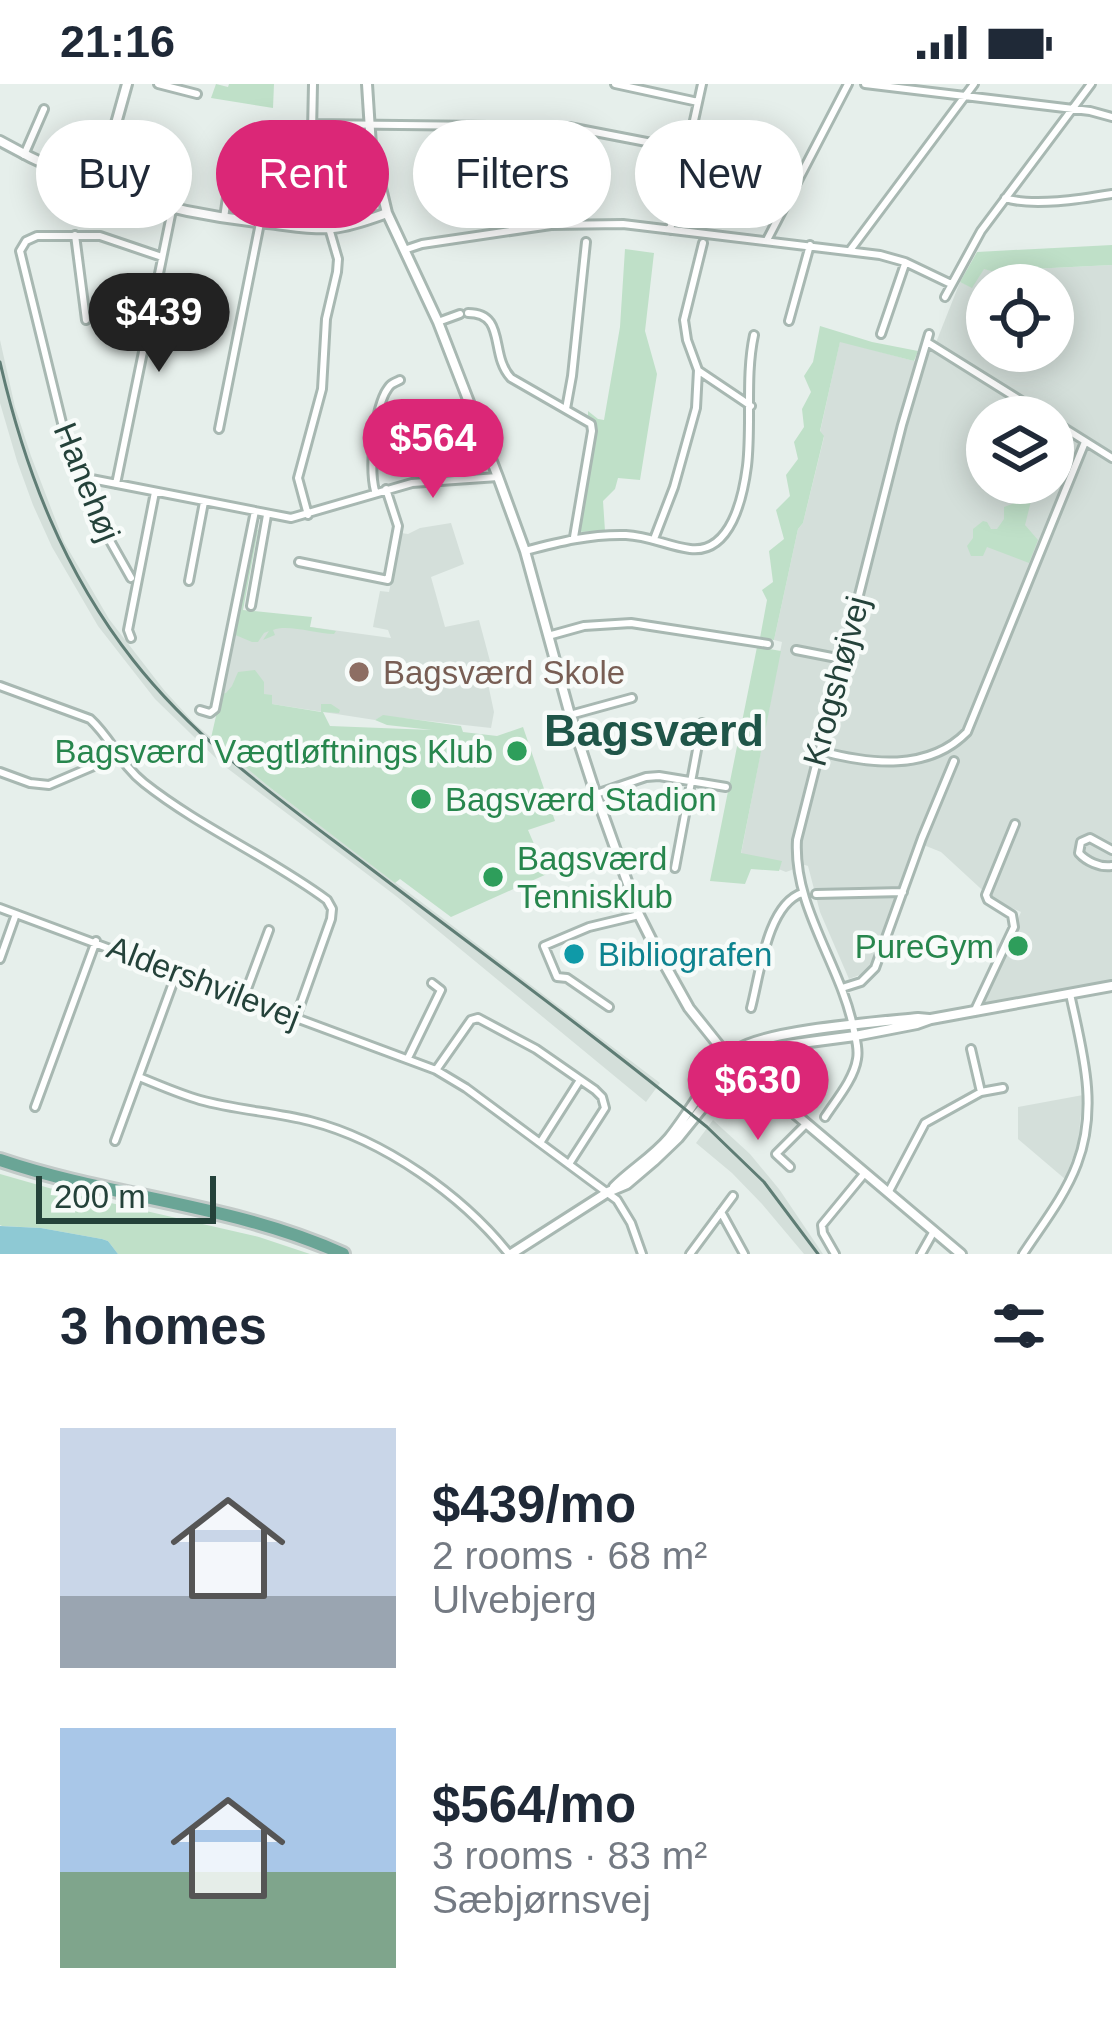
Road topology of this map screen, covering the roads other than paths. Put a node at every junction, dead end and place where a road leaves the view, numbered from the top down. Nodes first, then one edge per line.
1 (127, 84) edge
2 (158, 84) edge
3 (314, 84) edge
4 (367, 84) edge
5 (614, 84) edge
6 (702, 84) edge
7 (848, 84) edge
8 (865, 84) edge
9 (974, 84) edge
10 (1091, 84) edge
11 (197, 94) dead end
12 (965, 96) junction
13 (698, 102) junction
14 (44, 109) dead end
15 (1072, 110) junction
16 (1112, 117) edge
17 (117, 120) edge
18 (312, 120) edge
19 (368, 120) edge
20 (694, 120) edge
21 (389, 125) edge
22 (635, 140) edge
23 (0, 141) edge
24 (24, 155) junction
25 (36, 160) edge
26 (1112, 194) edge
27 (1005, 197) junction
28 (389, 217) edge
29 (168, 228) edge
30 (259, 228) edge
31 (329, 228) edge
32 (670, 230) joint
33 (75, 236) junction
34 (767, 240) junction
35 (586, 242) dead end
36 (703, 243) dead end
37 (810, 245) junction
38 (404, 250) junction
39 (850, 250) junction
40 (162, 256) junction
41 (905, 262) junction
42 (950, 284) junction
43 (945, 297) dead end
44 (86, 320) dead end
45 (438, 322) junction
46 (789, 322) dead end
47 (881, 334) dead end
48 (754, 335) dead end
49 (698, 370) junction
50 (400, 380) dead end
51 (1015, 396) edge
52 (751, 406) junction
53 (566, 409) junction
54 (219, 429) dead end
55 (1074, 435) edge
56 (1085, 442) junction
57 (1112, 458) edge
58 (498, 477) junction
59 (81, 478) junction
60 (116, 484) junction
61 (386, 489) junction
62 (375, 491) junction
63 (155, 492) junction
64 (204, 501) junction
65 (255, 511) junction
66 (268, 514) junction
67 (308, 515) junction
68 (574, 537) junction
69 (655, 539) junction
70 (525, 551) junction
71 (299, 562) dead end
72 (131, 578) dead end
73 (189, 581) dead end
74 (251, 606) dead end
75 (548, 636) junction
76 (131, 638) dead end
77 (768, 644) dead end
78 (796, 650) dead end
79 (842, 658) junction
80 (0, 686) edge
81 (632, 698) dead end
82 (200, 710) dead end
83 (570, 715) junction
84 (702, 723) dead end
85 (818, 751) junction
86 (117, 756) junction
87 (954, 761) dead end
88 (0, 772) edge
89 (692, 780) junction
90 (726, 787) dead end
91 (596, 794) junction
92 (1016, 824) dead end
93 (1112, 850) edge
94 (1112, 866) edge
95 (674, 868) dead end
96 (802, 892) junction
97 (903, 892) junction
98 (816, 894) dead end
99 (0, 908) edge
100 (16, 914) junction
101 (639, 915) junction
102 (269, 930) dead end
103 (96, 941) junction
104 (0, 958) edge
105 (177, 972) junction
106 (432, 983) dead end
107 (1112, 986) edge
108 (842, 988) junction
109 (1070, 994) junction
110 (244, 997) junction
111 (609, 1007) dead end
112 (751, 1008) dead end
113 (974, 1012) junction
114 (296, 1016) junction
115 (931, 1019) junction
116 (853, 1025) junction
117 (855, 1036) junction
118 (971, 1049) dead end
119 (408, 1058) junction
120 (732, 1062) junction
121 (436, 1070) junction
122 (139, 1077) junction
123 (580, 1080) junction
124 (1003, 1088) dead end
125 (981, 1092) junction
126 (35, 1107) dead end
127 (825, 1117) dead end
128 (806, 1124) junction
129 (115, 1141) dead end
130 (541, 1143) junction
131 (0, 1160) edge
132 (569, 1164) junction
133 (790, 1167) dead end
134 (864, 1174) junction
135 (608, 1192) junction
136 (888, 1193) junction
137 (733, 1196) dead end
138 (721, 1212) junction
139 (934, 1231) junction
140 (344, 1254) edge
141 (510, 1254) edge
142 (642, 1254) edge
143 (689, 1254) edge
144 (744, 1254) edge
145 (835, 1254) edge
146 (921, 1254) edge
147 (961, 1254) edge
148 (1023, 1254) edge

1 - 17 street
2 - 11 street
3 - 18 street
4 - 19 street
5 - 13 street
6 - 13 street
7 - 34 street
8 - 12 street
9 - 12 street
10 - 15 street
12 - 15 street
12 - 39 street
13 - 20 street
14 - 24 street
15 - 16 street
15 - 27 street
21 - 22 street
23 - 24 street
24 - 25 street
26 - 27 street
27 - 42 street
28 - 38 street
29 - 40 street
30 - 54 street
31 - 67 street
32 - 34 street
32 - 38 street
33 - 40 street, Hanehøj
33 - 44 street
33 - 59 street, Hanehøj
34 - 37 street
35 - 53 street
36 - 49 street
37 - 39 street
37 - 46 street
38 - 45 street
39 - 41 street
40 - 60 street
41 - 42 street
41 - 47 street
42 - 43 street
45 - 53 street
45 - 58 street
48 - 52 street
49 - 52 street
49 - 69 street
50 - 62 street
51 - 79 street, Krogshøjvej
52 - 69 street
53 - 68 street
55 - 56 street
56 - 57 street
56 - 85 street
58 - 61 street
58 - 70 street
59 - 60 street
59 - 72 street, Hanehøj
60 - 63 street
61 - 62 street
61 - 71 street
62 - 67 street
63 - 64 street
63 - 76 street
64 - 65 street
64 - 73 street
65 - 66 street
65 - 82 street
66 - 67 street
66 - 74 street
68 - 69 street
68 - 70 street
70 - 75 street
75 - 77 street
75 - 83 street
78 - 79 street
79 - 85 street, Krogshøjvej
80 - 86 street
81 - 83 street
83 - 91 street
84 - 89 street
85 - 96 street, Krogshøjvej
86 - 88 street
86 - 114 street
87 - 97 street
89 - 90 street
89 - 91 street
89 - 95 street
91 - 101 street
92 - 113 street
93 - 94 street
96 - 108 street, Krogshøjvej
96 - 112 street
97 - 98 street
97 - 108 street
99 - 100 street, Aldershvilevej
100 - 103 street, Aldershvilevej
100 - 104 street
101 - 111 street
101 - 120 street
102 - 110 street
103 - 105 street, Aldershvilevej
103 - 126 street
105 - 110 street, Aldershvilevej
105 - 122 street
106 - 119 street
107 - 109 street
108 - 116 street, Krogshøjvej
109 - 113 street
109 - 148 street
110 - 114 street, Aldershvilevej
113 - 115 street
114 - 119 street, Aldershvilevej
115 - 116 street
115 - 117 street
116 - 117 street, Krogshøjvej
116 - 120 street
117 - 120 street
117 - 127 street
118 - 125 street
119 - 121 street, Aldershvilevej
120 - 128 street
120 - 135 street
121 - 123 street
121 - 130 street, Aldershvilevej
122 - 129 street
122 - 141 street
123 - 130 street
123 - 132 street
124 - 125 street
125 - 136 street
128 - 133 street
128 - 134 street
130 - 132 street, Aldershvilevej
131 - 140 main road
132 - 135 street, Aldershvilevej
134 - 136 street
134 - 145 street
135 - 141 street
135 - 142 street, Aldershvilevej
136 - 139 street
137 - 138 street
138 - 143 street
138 - 144 street
139 - 146 street
139 - 147 street

